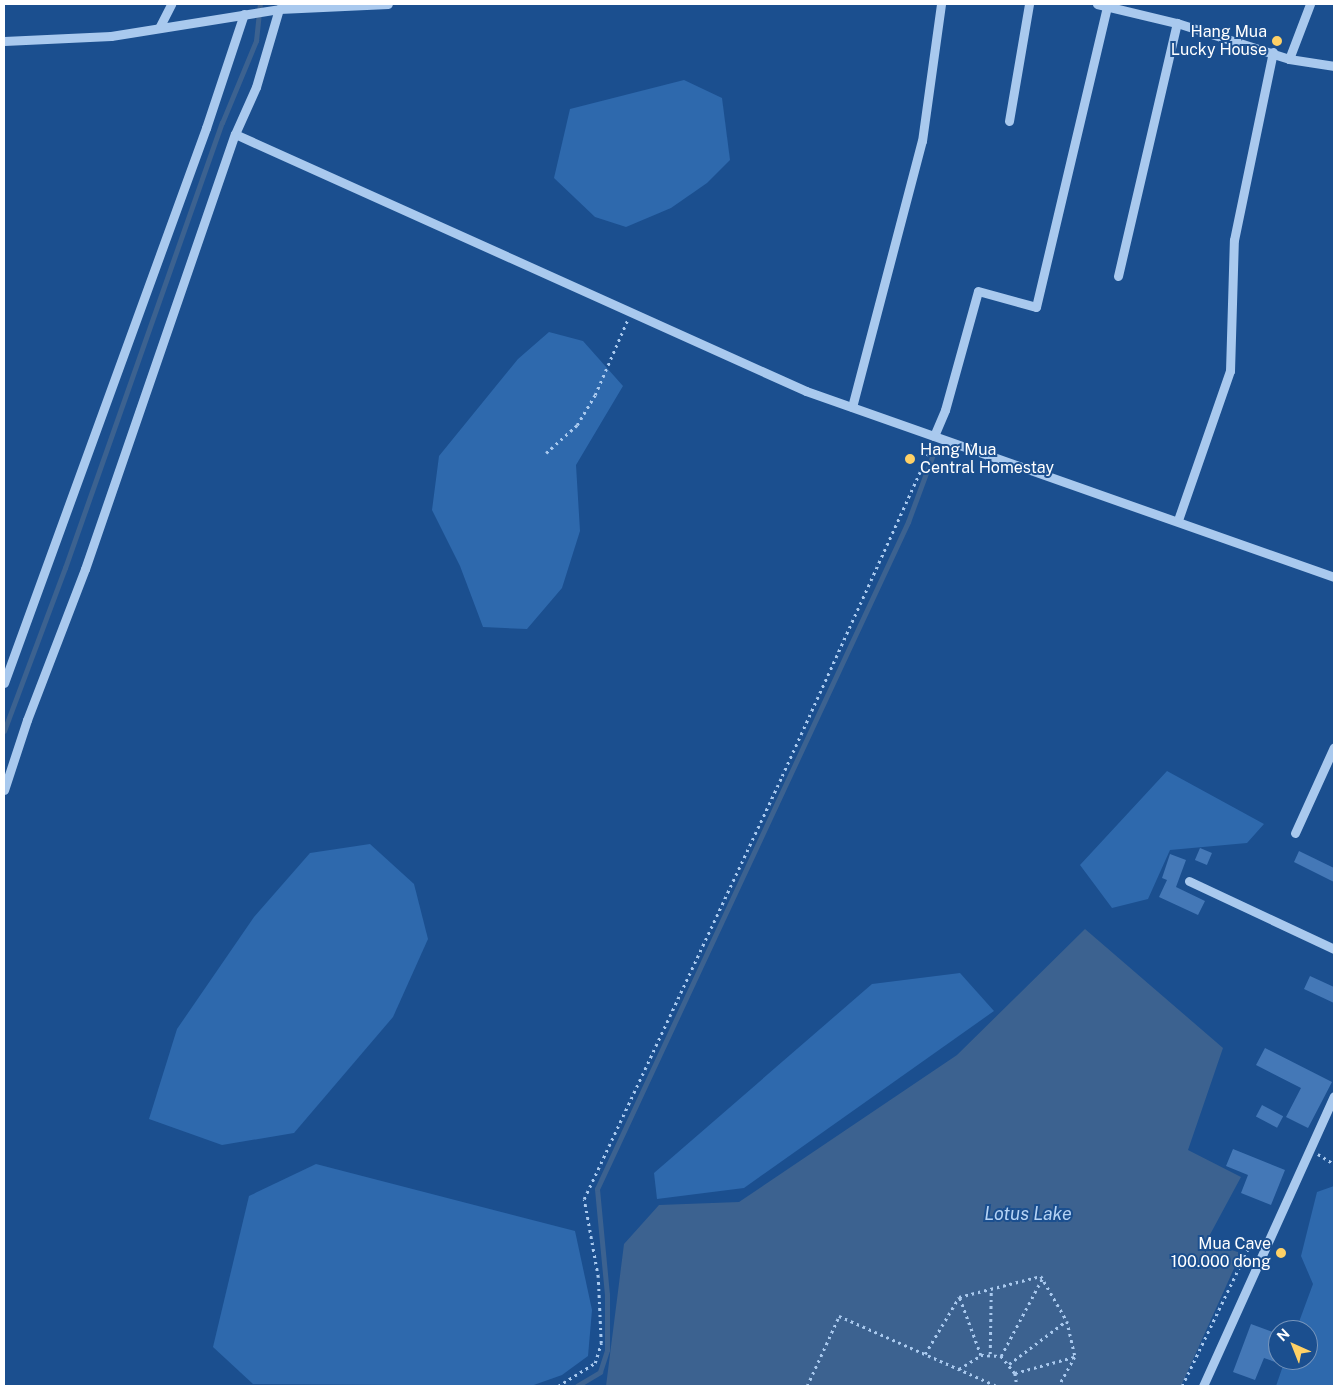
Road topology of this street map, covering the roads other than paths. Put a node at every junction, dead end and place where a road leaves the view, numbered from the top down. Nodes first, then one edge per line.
1 (171, 4) edge
2 (388, 4) edge
3 (941, 4) edge
4 (1029, 4) edge
5 (1097, 4) edge
6 (1310, 4) edge
7 (350, 5) edge
8 (1107, 6) junction
9 (279, 8) junction
10 (248, 13) junction
11 (1177, 23) junction
12 (159, 28) junction
13 (4, 41) edge
14 (1273, 52) junction
15 (1289, 59) junction
16 (1334, 66) edge
17 (1009, 121) dead end
18 (235, 134) junction
19 (1118, 276) dead end
20 (852, 407) junction
21 (934, 436) junction
22 (1178, 520) junction
23 (1334, 577) edge
24 (4, 683) edge
25 (1334, 747) edge
26 (4, 790) edge
27 (1294, 833) dead end
28 (1189, 881) dead end
29 (1334, 949) edge
30 (1334, 1096) edge
31 (1204, 1386) edge

1 - 12 street
2 - 7 street
3 - 20 street
4 - 17 street
5 - 8 street
6 - 15 street
7 - 9 street
8 - 11 street
8 - 21 street
9 - 10 street
9 - 18 street
10 - 12 street
10 - 24 street
11 - 14 street
11 - 19 street
12 - 13 street
14 - 15 street
14 - 22 street
15 - 16 street
18 - 20 street
18 - 26 street
20 - 21 street
21 - 22 street
22 - 23 street
25 - 27 street
28 - 29 street
30 - 31 street

